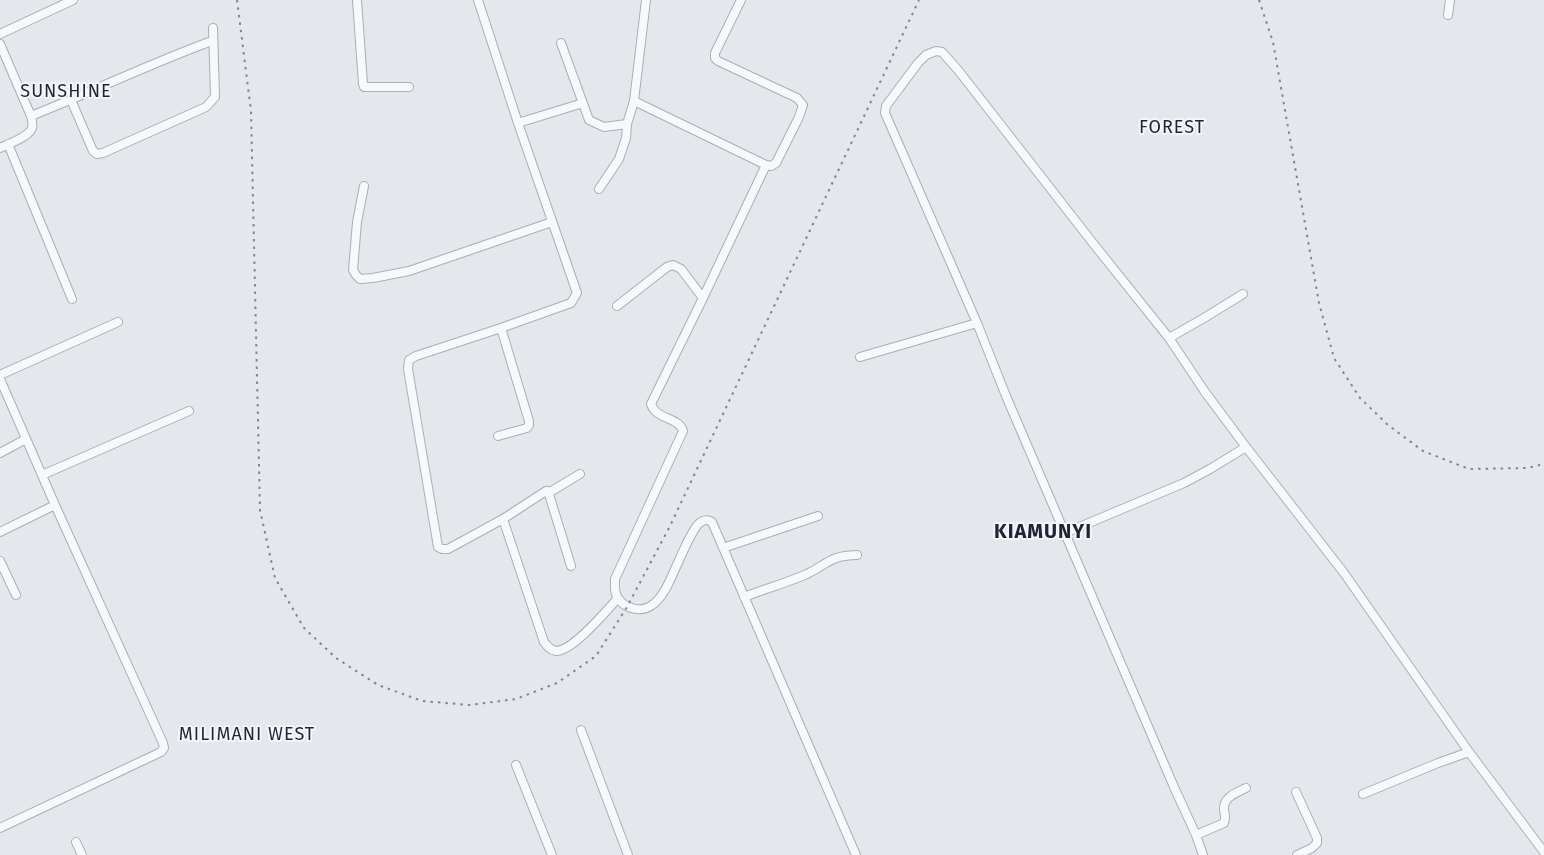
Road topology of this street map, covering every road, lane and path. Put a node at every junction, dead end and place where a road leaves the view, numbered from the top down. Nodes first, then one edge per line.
1 (73, 0) edge
2 (357, 0) edge
3 (478, 0) edge
4 (646, 0) edge
5 (741, 0) edge
6 (1450, 0) edge
7 (1448, 15) dead end
8 (213, 28) dead end
9 (0, 34) edge
10 (212, 41) junction
11 (561, 43) dead end
12 (0, 44) edge
13 (409, 87) dead end
14 (71, 100) junction
15 (634, 101) junction
16 (583, 103) junction
17 (31, 116) junction
18 (518, 123) junction
19 (627, 124) junction
20 (4, 146) edge
21 (766, 165) junction
22 (364, 186) dead end
23 (599, 190) dead end
24 (552, 222) junction
25 (1243, 294) dead end
26 (704, 298) junction
27 (72, 299) dead end
28 (617, 306) dead end
29 (118, 322) dead end
30 (977, 323) junction
31 (502, 328) junction
32 (1169, 338) junction
33 (860, 357) dead end
34 (0, 377) edge
35 (189, 411) dead end
36 (498, 436) dead end
37 (26, 439) junction
38 (1246, 447) junction
39 (0, 453) edge
40 (580, 474) dead end
41 (42, 475) junction
42 (550, 492) junction
43 (55, 505) junction
44 (818, 516) dead end
45 (504, 519) junction
46 (0, 532) edge
47 (1065, 533) junction
48 (723, 548) junction
49 (857, 555) dead end
50 (0, 561) edge
51 (571, 566) dead end
52 (16, 595) dead end
53 (744, 597) junction
54 (618, 598) junction
55 (581, 730) dead end
56 (1469, 752) junction
57 (516, 765) dead end
58 (1246, 788) dead end
59 (1296, 792) dead end
60 (1363, 794) dead end
61 (0, 828) edge
62 (1196, 835) junction
63 (76, 842) dead end
64 (1544, 852) edge
65 (82, 855) edge
66 (552, 855) edge
67 (628, 855) edge
68 (856, 855) edge
69 (1203, 855) edge
70 (1297, 855) edge

1 - 9 street
2 - 13 street
3 - 18 street
4 - 15 street
5 - 21 street
6 - 7 street
8 - 10 street
10 - 14 street
10 - 14 street
11 - 16 street
12 - 17 street
14 - 17 street
15 - 19 street
15 - 21 street
16 - 18 street
16 - 19 street
17 - 20 street
18 - 24 street
19 - 23 street
20 - 27 street
21 - 26 street
22 - 24 street
24 - 31 street
25 - 32 street
26 - 28 street
26 - 54 street
29 - 34 street
30 - 32 street
30 - 33 street
30 - 47 street
31 - 36 street
31 - 45 street
32 - 38 street
34 - 37 street
35 - 41 street
37 - 39 street
37 - 41 street
38 - 47 street
38 - 56 street
40 - 42 street
41 - 43 street
42 - 45 street
42 - 51 street
43 - 46 street
43 - 61 street
44 - 48 street
45 - 54 street
47 - 62 street
48 - 53 street
48 - 54 street
49 - 53 street
50 - 52 street
53 - 68 street
55 - 67 street
56 - 60 street
56 - 64 street
57 - 66 street
58 - 62 street
59 - 70 street
62 - 69 street
63 - 65 street

